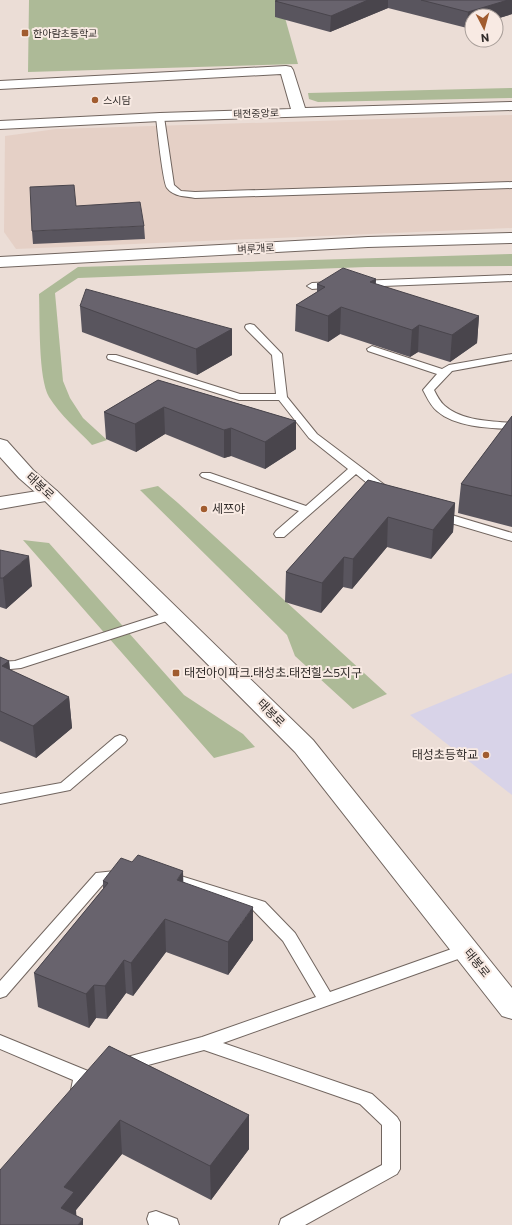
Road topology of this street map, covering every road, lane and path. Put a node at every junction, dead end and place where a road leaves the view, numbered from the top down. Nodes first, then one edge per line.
1 (0, 85) edge
2 (512, 106) edge
3 (299, 112) junction
4 (160, 117) junction
5 (0, 125) edge
6 (512, 185) edge
7 (512, 238) edge
8 (0, 262) edge
9 (512, 278) edge
10 (312, 286) dead end
11 (250, 327) dead end
12 (372, 350) dead end
13 (112, 357) dead end
14 (512, 357) edge
15 (443, 373) junction
16 (282, 397) junction
17 (512, 426) edge
18 (0, 445) edge
19 (355, 469) junction
20 (206, 475) dead end
21 (394, 495) edge
22 (50, 496) junction
23 (0, 503) edge
24 (307, 510) junction
25 (428, 512) edge
26 (280, 534) dead end
27 (512, 537) edge
28 (171, 615) junction
29 (0, 666) edge
30 (120, 740) dead end
31 (0, 799) edge
32 (466, 950) junction
33 (0, 992) edge
34 (326, 1000) junction
35 (512, 1008) edge
36 (0, 1042) edge
37 (204, 1043) junction
38 (94, 1072) junction
39 (73, 1108) edge
40 (288, 1225) edge

1 - 3 street
2 - 3 street, 태전중앙로
3 - 4 street, 태전중앙로
4 - 5 street, 태전중앙로
4 - 6 lane
7 - 8 street, 벼루개로
9 - 10 lane
11 - 16 lane
12 - 15 lane
13 - 16 lane
14 - 15 lane
15 - 17 lane
16 - 19 lane
18 - 22 street, 태봉로
19 - 21 lane
19 - 24 lane
20 - 24 lane
22 - 23 street
22 - 28 street, 태봉로
24 - 26 lane
25 - 27 lane
28 - 29 lane
28 - 32 street, 태봉로
30 - 31 lane
32 - 34 lane
32 - 35 street, 태봉로
33 - 34 lane
34 - 37 lane
36 - 38 lane
37 - 38 lane
37 - 40 lane
38 - 39 lane

